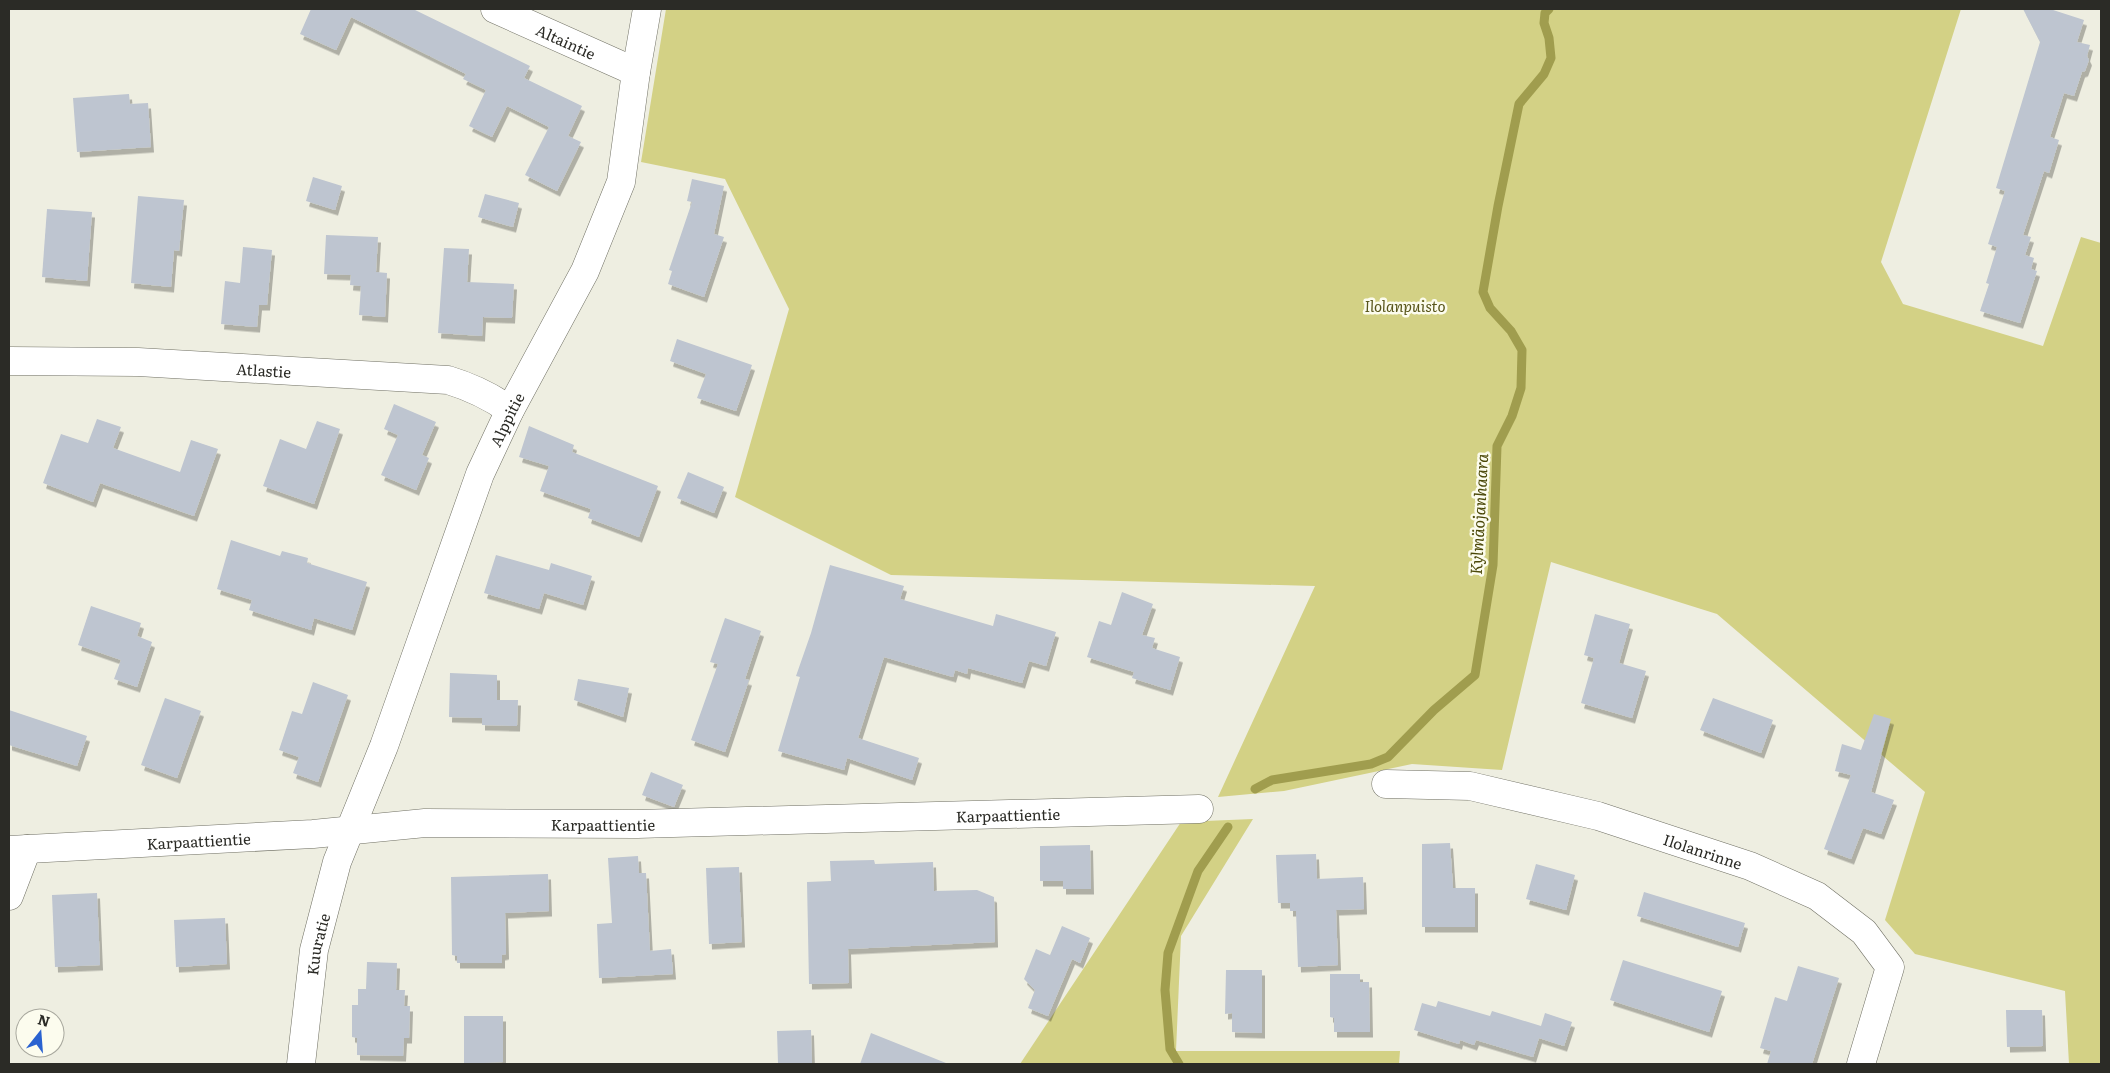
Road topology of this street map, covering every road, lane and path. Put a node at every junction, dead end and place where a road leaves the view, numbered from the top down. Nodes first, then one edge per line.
1 (495, 9) edge
2 (647, 9) edge
3 (636, 72) junction
4 (9, 360) edge
5 (510, 410) junction
6 (1386, 784) dead end
7 (1199, 808) dead end
8 (352, 829) junction
9 (18, 850) edge
10 (9, 896) edge
11 (301, 1064) edge
12 (1861, 1064) edge

1 - 3 street, Altaintie
2 - 3 street, Alppitie
3 - 5 street, Alppitie
4 - 5 street, Atlastie
5 - 8 street, Alppitie
6 - 12 street, Ilolanrinne
7 - 8 street, Karpaattientie
8 - 9 street, Karpaattientie
8 - 11 street, Kuuratie
9 - 10 street

